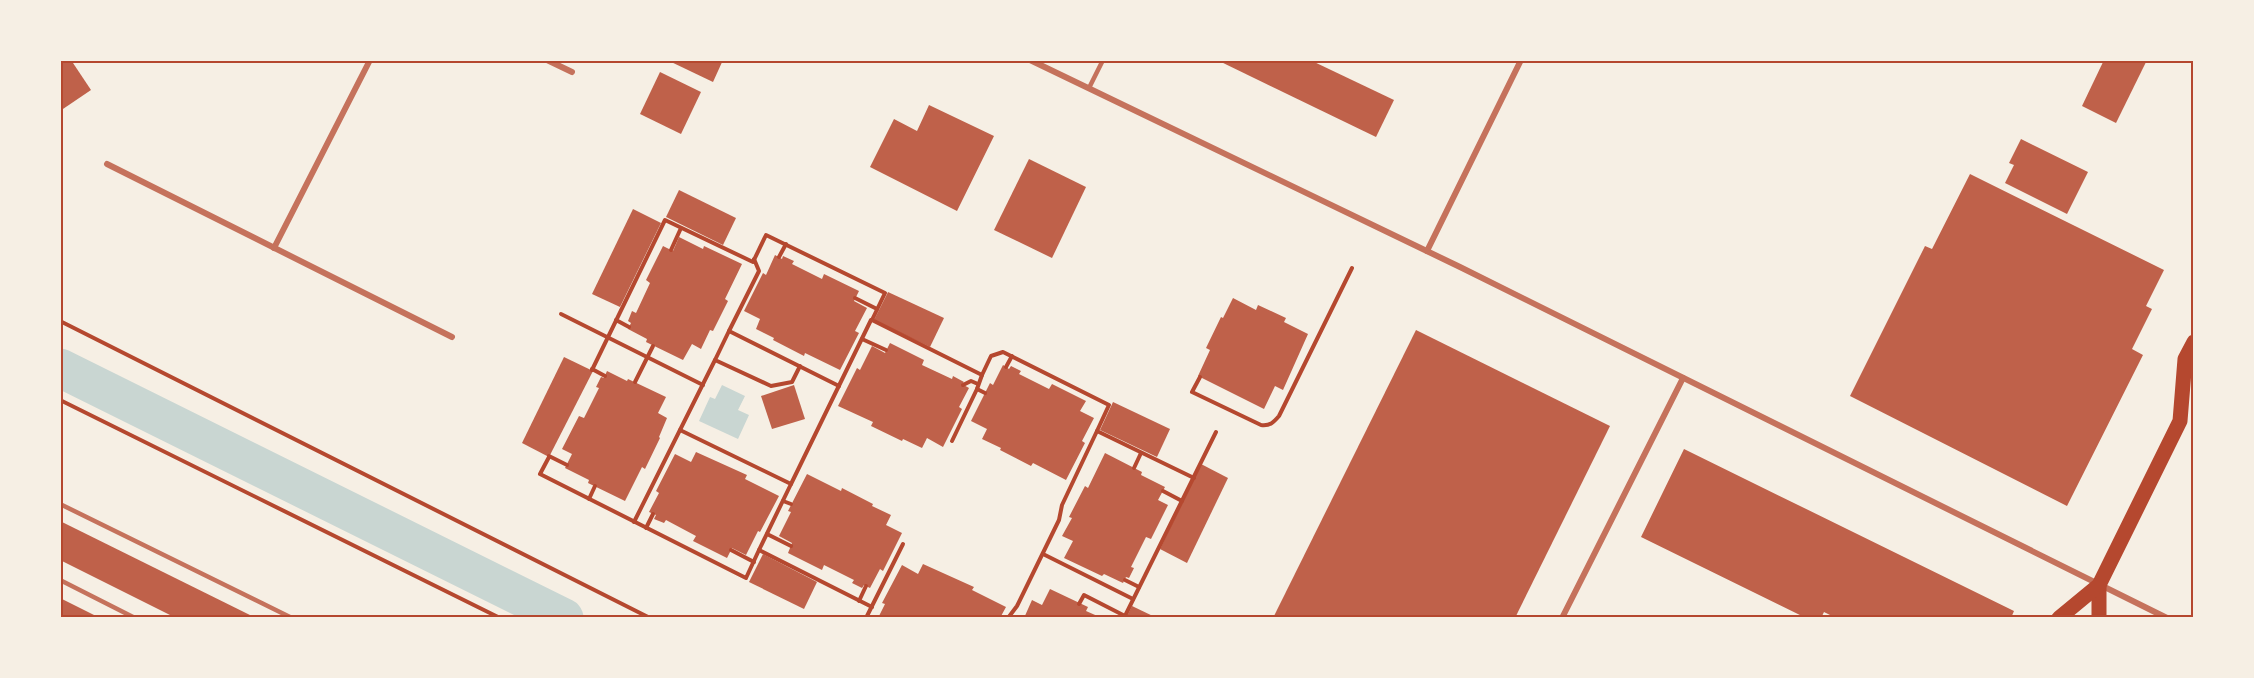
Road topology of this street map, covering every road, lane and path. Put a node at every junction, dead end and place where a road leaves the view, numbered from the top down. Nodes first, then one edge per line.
1 (370, 60) edge
2 (547, 60) edge
3 (1030, 60) edge
4 (1103, 60) edge
5 (1521, 60) edge
6 (572, 72) dead end
7 (1089, 88) junction
8 (107, 164) dead end
9 (681, 228) junction
10 (714, 244) junction
11 (786, 244) junction
12 (274, 248) junction
13 (671, 250) dead end
14 (711, 250) dead end
15 (1427, 251) junction
16 (779, 257) dead end
17 (754, 259) junction
18 (1352, 268) dead end
19 (855, 298) dead end
20 (877, 309) junction
21 (561, 314) dead end
22 (616, 320) junction
23 (872, 320) junction
24 (60, 321) edge
25 (629, 327) dead end
26 (729, 331) junction
27 (452, 337) dead end
28 (607, 337) junction
29 (855, 340) dead end
30 (862, 341) junction
31 (2194, 342) edge
32 (654, 346) dead end
33 (886, 351) dead end
34 (1012, 356) junction
35 (648, 357) junction
36 (715, 360) junction
37 (800, 366) junction
38 (1006, 367) dead end
39 (982, 375) junction
40 (605, 376) dead end
41 (1200, 377) dead end
42 (1683, 378) junction
43 (635, 382) dead end
44 (703, 384) junction
45 (1286, 384) dead end
46 (963, 385) dead end
47 (839, 386) junction
48 (978, 387) junction
49 (1292, 388) junction
50 (985, 393) dead end
51 (60, 400) edge
52 (2194, 411) edge
53 (2180, 421) junction
54 (680, 430) junction
55 (1097, 431) junction
56 (1216, 432) dead end
57 (952, 441) dead end
58 (1141, 453) junction
59 (567, 465) dead end
60 (1134, 468) dead end
61 (1194, 478) junction
62 (791, 484) junction
63 (595, 486) dead end
64 (1163, 491) dead end
65 (589, 499) junction
66 (783, 501) junction
67 (1182, 501) junction
68 (60, 504) edge
69 (791, 504) dead end
70 (653, 514) dead end
71 (634, 522) junction
72 (646, 528) junction
73 (767, 534) junction
74 (903, 544) dead end
75 (791, 546) dead end
76 (731, 550) dead end
77 (759, 550) junction
78 (1042, 554) junction
79 (754, 562) junction
80 (887, 562) dead end
81 (892, 565) junction
82 (60, 580) edge
83 (1125, 580) dead end
84 (2099, 585) junction
85 (866, 586) dead end
86 (1139, 587) junction
87 (878, 594) junction
88 (885, 597) dead end
89 (1133, 599) junction
90 (859, 601) junction
91 (1080, 604) dead end
92 (872, 606) junction
93 (1125, 617) edge
94 (135, 618) edge
95 (292, 618) edge
96 (501, 618) edge
97 (650, 618) edge
98 (866, 618) edge
99 (1008, 618) edge
100 (1562, 618) edge
101 (2059, 618) edge
102 (2099, 618) edge
103 (2167, 618) edge

1 - 12 street
2 - 6 street
3 - 7 street
4 - 7 lane
5 - 15 street
7 - 15 street
8 - 12 street
9 - 10 path
9 - 13 path
9 - 22 path
10 - 14 path
10 - 17 path
11 - 16 path
11 - 17 path
11 - 20 path
12 - 27 street
15 - 42 street
17 - 26 path
18 - 49 path
19 - 20 path
20 - 23 path
21 - 28 path
22 - 25 path
22 - 28 path
23 - 30 path
23 - 39 path
24 - 97 path
26 - 36 path
26 - 37 path
28 - 35 path
28 - 40 path
29 - 30 path
30 - 33 path
30 - 47 path
31 - 53 main road
32 - 35 path
34 - 38 path
34 - 39 path
34 - 55 path
35 - 43 path
35 - 44 path
36 - 37 path
36 - 44 path
37 - 47 path
39 - 48 path
41 - 49 path
42 - 84 street
42 - 100 street
44 - 54 path
45 - 49 path
46 - 48 path
47 - 62 path
48 - 50 path
48 - 57 path
51 - 96 path
52 - 53 main road
53 - 84 main road
54 - 62 path
54 - 71 path
55 - 58 path
55 - 78 path
56 - 61 path
58 - 60 path
58 - 61 path
59 - 65 path
61 - 67 path
62 - 66 path
63 - 65 path
64 - 67 path
65 - 71 path
66 - 69 path
66 - 73 path
67 - 86 path
68 - 95 lane
70 - 72 path
71 - 72 path
72 - 79 path
73 - 75 path
73 - 77 path
74 - 81 path
76 - 79 path
77 - 79 path
77 - 90 path
78 - 89 path
78 - 99 path
80 - 81 path
81 - 87 path
82 - 94 lane
83 - 86 path
84 - 101 main road
84 - 102 main road
84 - 103 street
85 - 90 path
86 - 89 path
87 - 88 path
87 - 92 path
89 - 93 path
90 - 92 path
91 - 93 path
92 - 98 path

